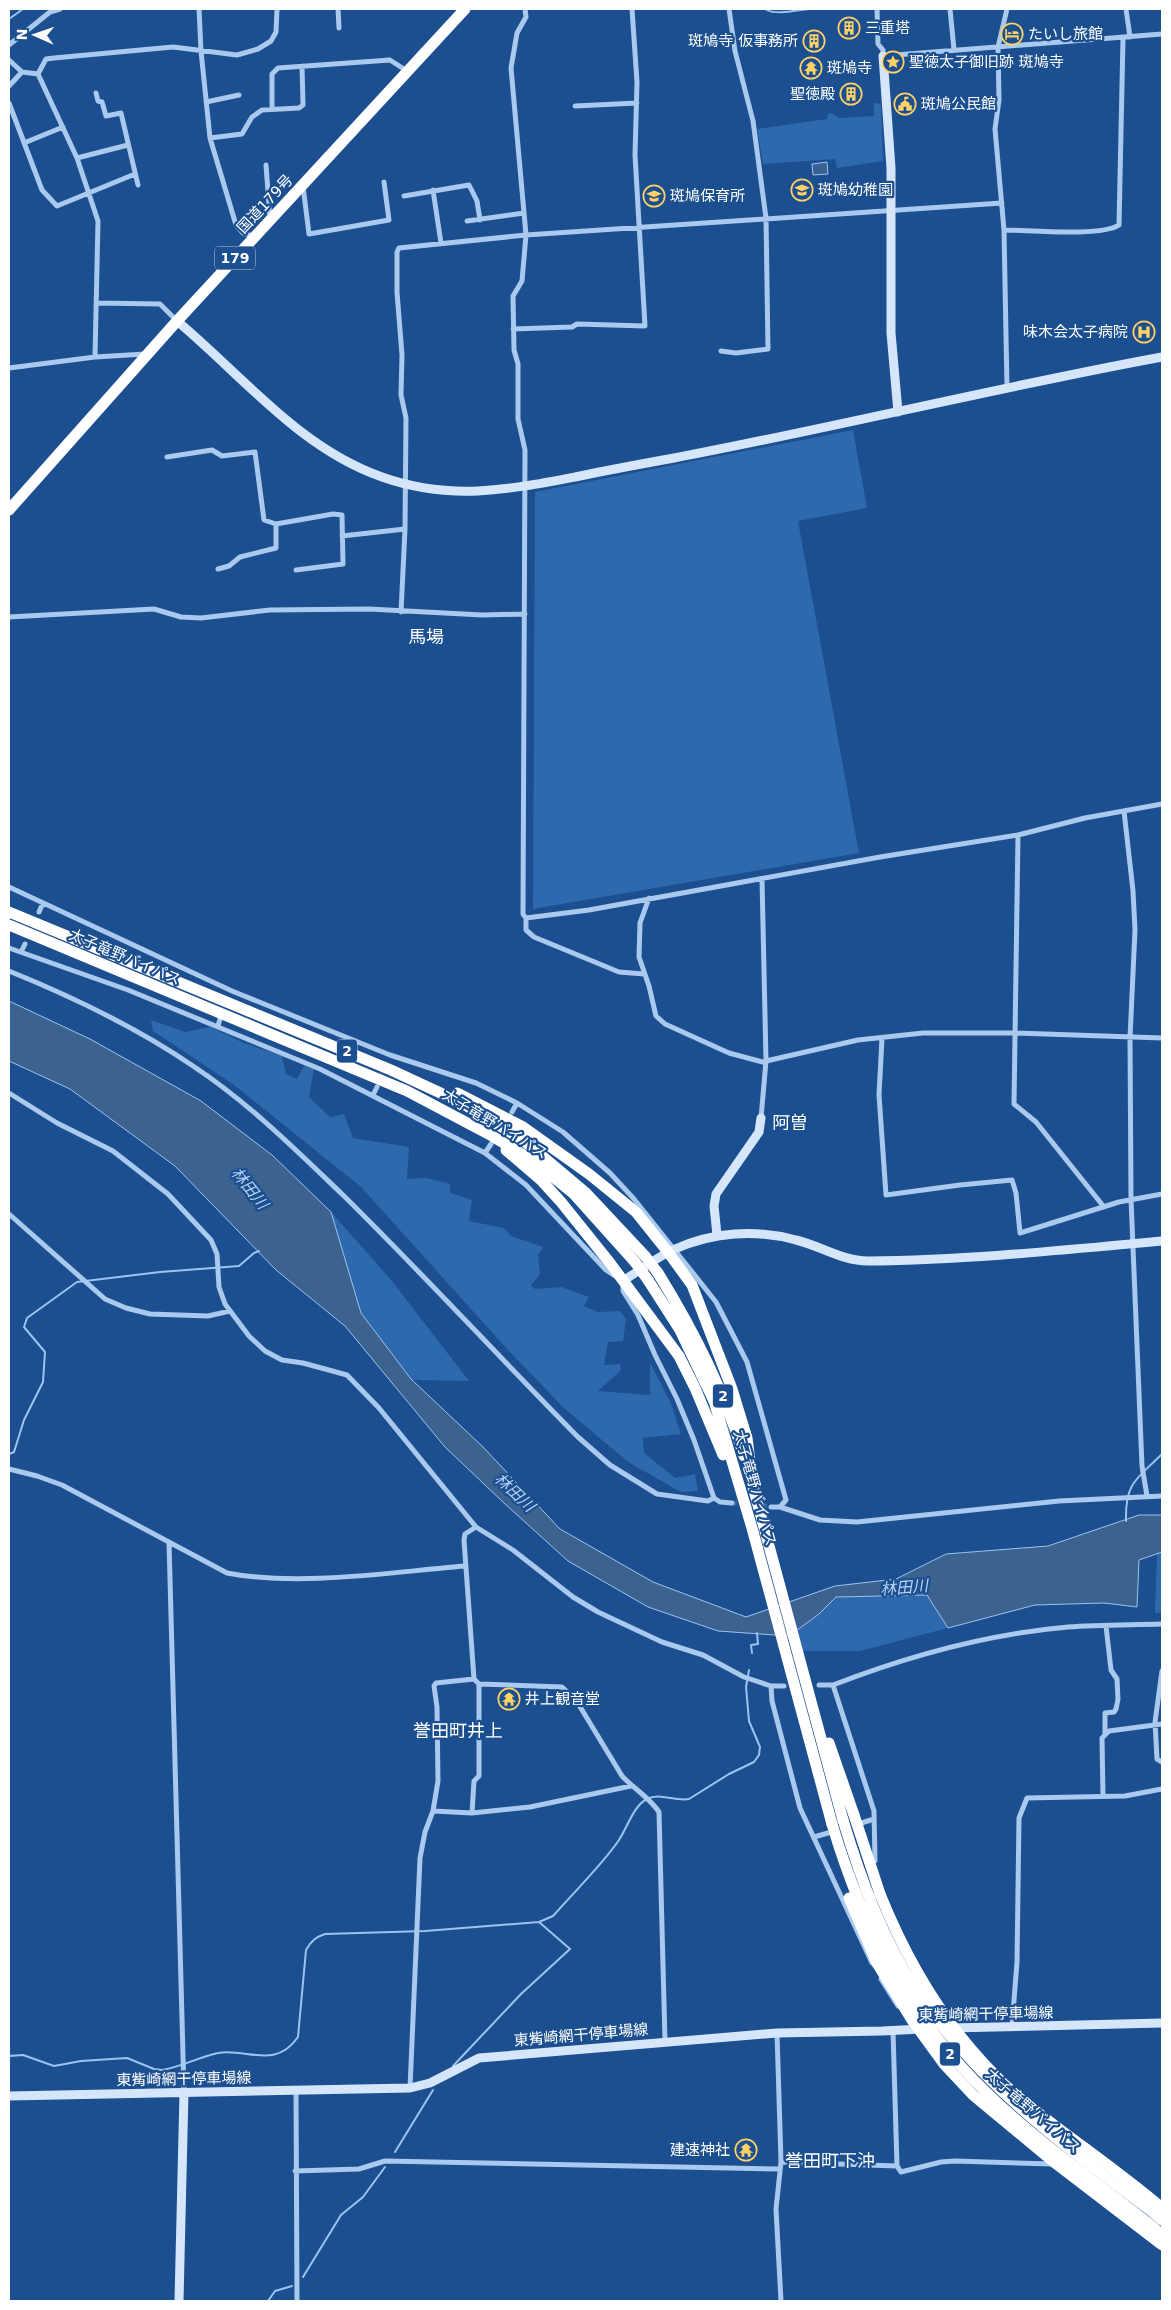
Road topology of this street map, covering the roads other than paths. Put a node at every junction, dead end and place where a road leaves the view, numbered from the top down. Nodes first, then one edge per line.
1 (60, 9) edge
2 (199, 9) edge
3 (277, 9) edge
4 (338, 9) edge
5 (465, 9) edge
6 (525, 9) edge
7 (632, 9) edge
8 (729, 9) edge
9 (877, 9) edge
10 (950, 9) edge
11 (1007, 9) edge
12 (1126, 9) edge
13 (49, 11) edge
14 (339, 28) dead end
15 (1162, 34) edge
16 (1126, 37) junction
17 (9, 45) edge
18 (998, 48) junction
19 (954, 50) junction
20 (201, 51) junction
21 (883, 56) junction
22 (9, 60) edge
23 (302, 66) junction
24 (22, 72) junction
25 (408, 72) junction
26 (38, 74) junction
27 (9, 86) edge
28 (96, 93) dead end
29 (239, 95) dead end
30 (206, 102) junction
31 (9, 103) edge
32 (637, 103) junction
33 (576, 106) dead end
34 (272, 109) junction
35 (63, 127) junction
36 (210, 138) junction
37 (24, 143) junction
38 (128, 145) junction
39 (77, 158) junction
40 (266, 165) dead end
41 (134, 174) junction
42 (384, 182) dead end
43 (138, 185) dead end
44 (302, 185) junction
45 (433, 190) junction
46 (89, 193) junction
47 (404, 196) dead end
48 (1002, 203) junction
49 (891, 211) junction
50 (524, 213) junction
51 (766, 218) junction
52 (480, 220) junction
53 (270, 221) junction
54 (467, 221) dead end
55 (638, 227) junction
56 (1004, 230) junction
57 (526, 235) junction
58 (256, 236) junction
59 (441, 243) junction
60 (97, 303) junction
61 (177, 321) junction
62 (513, 329) junction
63 (721, 351) dead end
64 (148, 354) junction
65 (95, 357) junction
66 (1162, 357) edge
67 (9, 368) edge
68 (1007, 388) junction
69 (898, 412) junction
70 (167, 457) dead end
71 (404, 483) junction
72 (525, 487) junction
73 (9, 510) edge
74 (276, 524) junction
75 (405, 529) junction
76 (342, 536) junction
77 (218, 569) dead end
78 (296, 570) dead end
79 (401, 612) junction
80 (524, 614) junction
81 (9, 617) edge
82 (1162, 804) edge
83 (1124, 811) junction
84 (1018, 835) junction
85 (762, 879) junction
86 (9, 887) edge
87 (648, 898) junction
88 (43, 903) junction
89 (9, 905) edge
90 (9, 912) edge
91 (38, 912) dead end
92 (526, 918) junction
93 (27, 919) junction
94 (9, 925) edge
95 (9, 932) edge
96 (24, 944) dead end
97 (9, 948) edge
98 (21, 952) junction
99 (101, 963) junction
100 (9, 971) edge
101 (644, 974) junction
102 (232, 991) junction
103 (230, 998) dead end
104 (220, 1019) dead end
105 (218, 1026) junction
106 (1016, 1033) junction
107 (882, 1038) junction
108 (1130, 1038) junction
109 (1162, 1038) edge
110 (390, 1061) junction
111 (766, 1062) junction
112 (377, 1087) tunnel mouth
113 (9, 1093) edge
114 (373, 1095) junction
115 (518, 1103) junction
116 (512, 1112) dead end
117 (761, 1118) joint
118 (491, 1140) junction
119 (485, 1153) junction
120 (1162, 1194) edge
121 (1131, 1199) junction
122 (1104, 1207) junction
123 (9, 1214) edge
124 (717, 1235) junction
125 (1162, 1241) edge
126 (1132, 1244) junction
127 (672, 1251) junction
128 (640, 1259) junction
129 (653, 1276) junction
130 (623, 1281) junction
131 (230, 1311) junction
132 (9, 1469) edge
133 (753, 1486) junction
134 (1147, 1496) junction
135 (1162, 1496) edge
136 (714, 1498) junction
137 (732, 1504) tunnel mouth
138 (771, 1507) tunnel mouth
139 (780, 1507) junction
140 (476, 1526) junction
141 (752, 1528) junction
142 (169, 1542) junction
143 (465, 1566) junction
144 (1162, 1624) edge
145 (1106, 1626) junction
146 (1162, 1671) edge
147 (474, 1679) junction
148 (479, 1684) junction
149 (819, 1685) dead end
150 (833, 1685) junction
151 (771, 1686) junction
152 (784, 1686) dead end
153 (1162, 1724) edge
154 (1154, 1726) junction
155 (1105, 1734) junction
156 (1162, 1762) edge
157 (631, 1786) junction
158 (1162, 1789) edge
159 (1103, 1796) junction
160 (433, 1812) junction
161 (472, 1813) junction
162 (874, 1819) junction
163 (839, 1821) junction
164 (814, 1837) junction
165 (875, 1862) junction
166 (834, 1877) junction
167 (917, 1971) junction
168 (1162, 2020) edge
169 (916, 2025) junction
170 (1012, 2026) junction
171 (955, 2028) junction
172 (893, 2031) junction
173 (777, 2033) junction
174 (665, 2041) junction
175 (410, 2088) junction
176 (296, 2089) junction
177 (184, 2092) junction
178 (9, 2096) edge
179 (1027, 2104) junction
180 (1028, 2141) junction
181 (1100, 2160) junction
182 (781, 2162) junction
183 (1058, 2165) junction
184 (897, 2166) junction
185 (778, 2169) junction
186 (295, 2171) junction
187 (1156, 2213) edge
188 (1136, 2224) junction
189 (1162, 2235) edge
190 (1162, 2245) edge
191 (179, 2301) edge
192 (297, 2301) edge
193 (781, 2301) edge

1 - 13 street
2 - 20 street
3 - 20 street
4 - 14 street
5 - 25 highway, 国道179号 / 179
6 - 50 street
7 - 32 street
8 - 51 street
9 - 21 street
10 - 19 street
11 - 18 street
12 - 16 street
13 - 17 street
15 - 16 street
16 - 18 street
16 - 56 street
18 - 19 street
18 - 48 street
19 - 21 street
20 - 26 street
20 - 30 street
21 - 49 street
22 - 24 street
23 - 25 street
23 - 34 street
23 - 34 street
24 - 26 street
24 - 27 street
25 - 44 highway, 国道179号 / 179
26 - 35 street
28 - 38 street
29 - 30 street
30 - 36 street
31 - 37 street
32 - 33 street
32 - 55 street
34 - 36 street
35 - 37 street
35 - 39 street
36 - 58 street
37 - 46 street
38 - 39 street
38 - 41 street
39 - 46 street
40 - 53 street
41 - 43 street
41 - 46 street
42 - 44 street
44 - 53 highway, 国道179号 / 179
45 - 47 street
45 - 52 street
45 - 59 street
46 - 60 street
48 - 49 street
48 - 56 street
49 - 51 street
49 - 69 street
50 - 52 street
50 - 57 street
51 - 55 street
51 - 63 street
52 - 54 street
53 - 58 highway, 国道179号 / 179
55 - 57 street
55 - 62 street
56 - 68 street
57 - 59 street
57 - 62 street
58 - 61 highway, 国道179号 / 179
59 - 71 street
60 - 61 street
60 - 65 street
61 - 64 highway, 国道179号 / 179
61 - 71 street
62 - 72 street
64 - 65 street
64 - 73 highway, 国道179号 / 179
65 - 67 street
66 - 68 street
68 - 69 street
69 - 72 street
70 - 74 street
71 - 72 street
71 - 75 street
72 - 80 street
74 - 76 street
74 - 77 street
75 - 76 street
75 - 79 street
76 - 78 street
79 - 80 street
79 - 81 street
80 - 92 street
82 - 83 street
83 - 84 street
83 - 108 street
84 - 85 street
84 - 106 street
85 - 87 street
85 - 111 street
86 - 88 street
87 - 92 street
87 - 101 street
88 - 91 street
88 - 102 street
89 - 93 highway
90 - 93 highway, 太子竜野バイパス / 2
92 - 101 street
93 - 110 highway, 太子竜野バイパス / 2
94 - 99 highway, 太子竜野バイパス / 2
95 - 99 highway
96 - 98 street
97 - 98 street
98 - 105 street
99 - 118 highway, 太子竜野バイパス / 2
100 - 136 street
101 - 111 street
102 - 103 street
102 - 110 street
104 - 105 street
105 - 114 street
106 - 107 street
106 - 108 street
106 - 122 street
107 - 111 street
107 - 122 street
108 - 109 street
108 - 121 street
110 - 115 street
110 - 127 highway
110 - 128 highway, 太子竜野バイパス / 2
111 - 117 street
112 - 114 street
113 - 131 street
114 - 119 street
115 - 116 street
115 - 127 street
117 - 124 street
118 - 119 street
118 - 128 highway, 太子竜野バイパス / 2
118 - 130 highway
119 - 130 street
120 - 121 street
121 - 122 street
121 - 126 street
123 - 131 street
124 - 126 street
124 - 127 street
125 - 126 street
126 - 134 street
127 - 130 street
127 - 133 highway
127 - 139 street
128 - 129 highway, 太子竜野バイパス / 2, bridge
129 - 133 highway, 太子竜野バイパス / 2
129 - 141 highway, 太子竜野バイパス / 2
130 - 136 street
130 - 141 highway
131 - 140 street
132 - 142 street
133 - 163 highway, 太子竜野バイパス / 2
134 - 135 street
134 - 139 street
136 - 137 street
138 - 139 street
140 - 143 street
140 - 151 street
141 - 163 highway, 太子竜野バイパス / 2
142 - 143 street
142 - 177 street
143 - 147 street
144 - 145 street
145 - 150 street
145 - 155 street
146 - 154 street
147 - 148 street
147 - 160 street
148 - 157 street
148 - 161 street
149 - 150 street
150 - 162 street
151 - 152 street
151 - 164 street
153 - 154 street
154 - 155 street
154 - 156 street
155 - 159 street
157 - 161 street
157 - 174 street
158 - 159 street
159 - 170 street
160 - 161 street
160 - 175 street
162 - 164 street
162 - 165 street
163 - 167 highway, bridge
163 - 169 highway, bridge
163 - 187 highway, 太子竜野バイパス / 2, bridge
164 - 166 street
165 - 166 street
165 - 167 street
166 - 169 street
167 - 171 highway
168 - 170 street, 東觜崎網干停車場線
169 - 171 street, 東觜崎網干停車場線
169 - 172 street, 東觜崎網干停車場線
169 - 180 highway
170 - 171 street, 東觜崎網干停車場線
171 - 179 highway
172 - 173 street, 東觜崎網干停車場線
172 - 184 street
173 - 174 street, 東觜崎網干停車場線
173 - 182 street
174 - 175 street, 東觜崎網干停車場線
175 - 176 street, 東觜崎網干停車場線
176 - 177 street, 東觜崎網干停車場線
176 - 186 street
177 - 178 street, 東觜崎網干停車場線
177 - 191 street
179 - 180 highway
179 - 181 highway
180 - 183 highway
181 - 183 highway
181 - 187 highway
182 - 184 street
182 - 185 street
183 - 184 street
183 - 188 highway
185 - 186 street
185 - 193 street
186 - 192 street
187 - 188 highway
187 - 189 highway, 太子竜野バイパス / 2
188 - 190 highway

